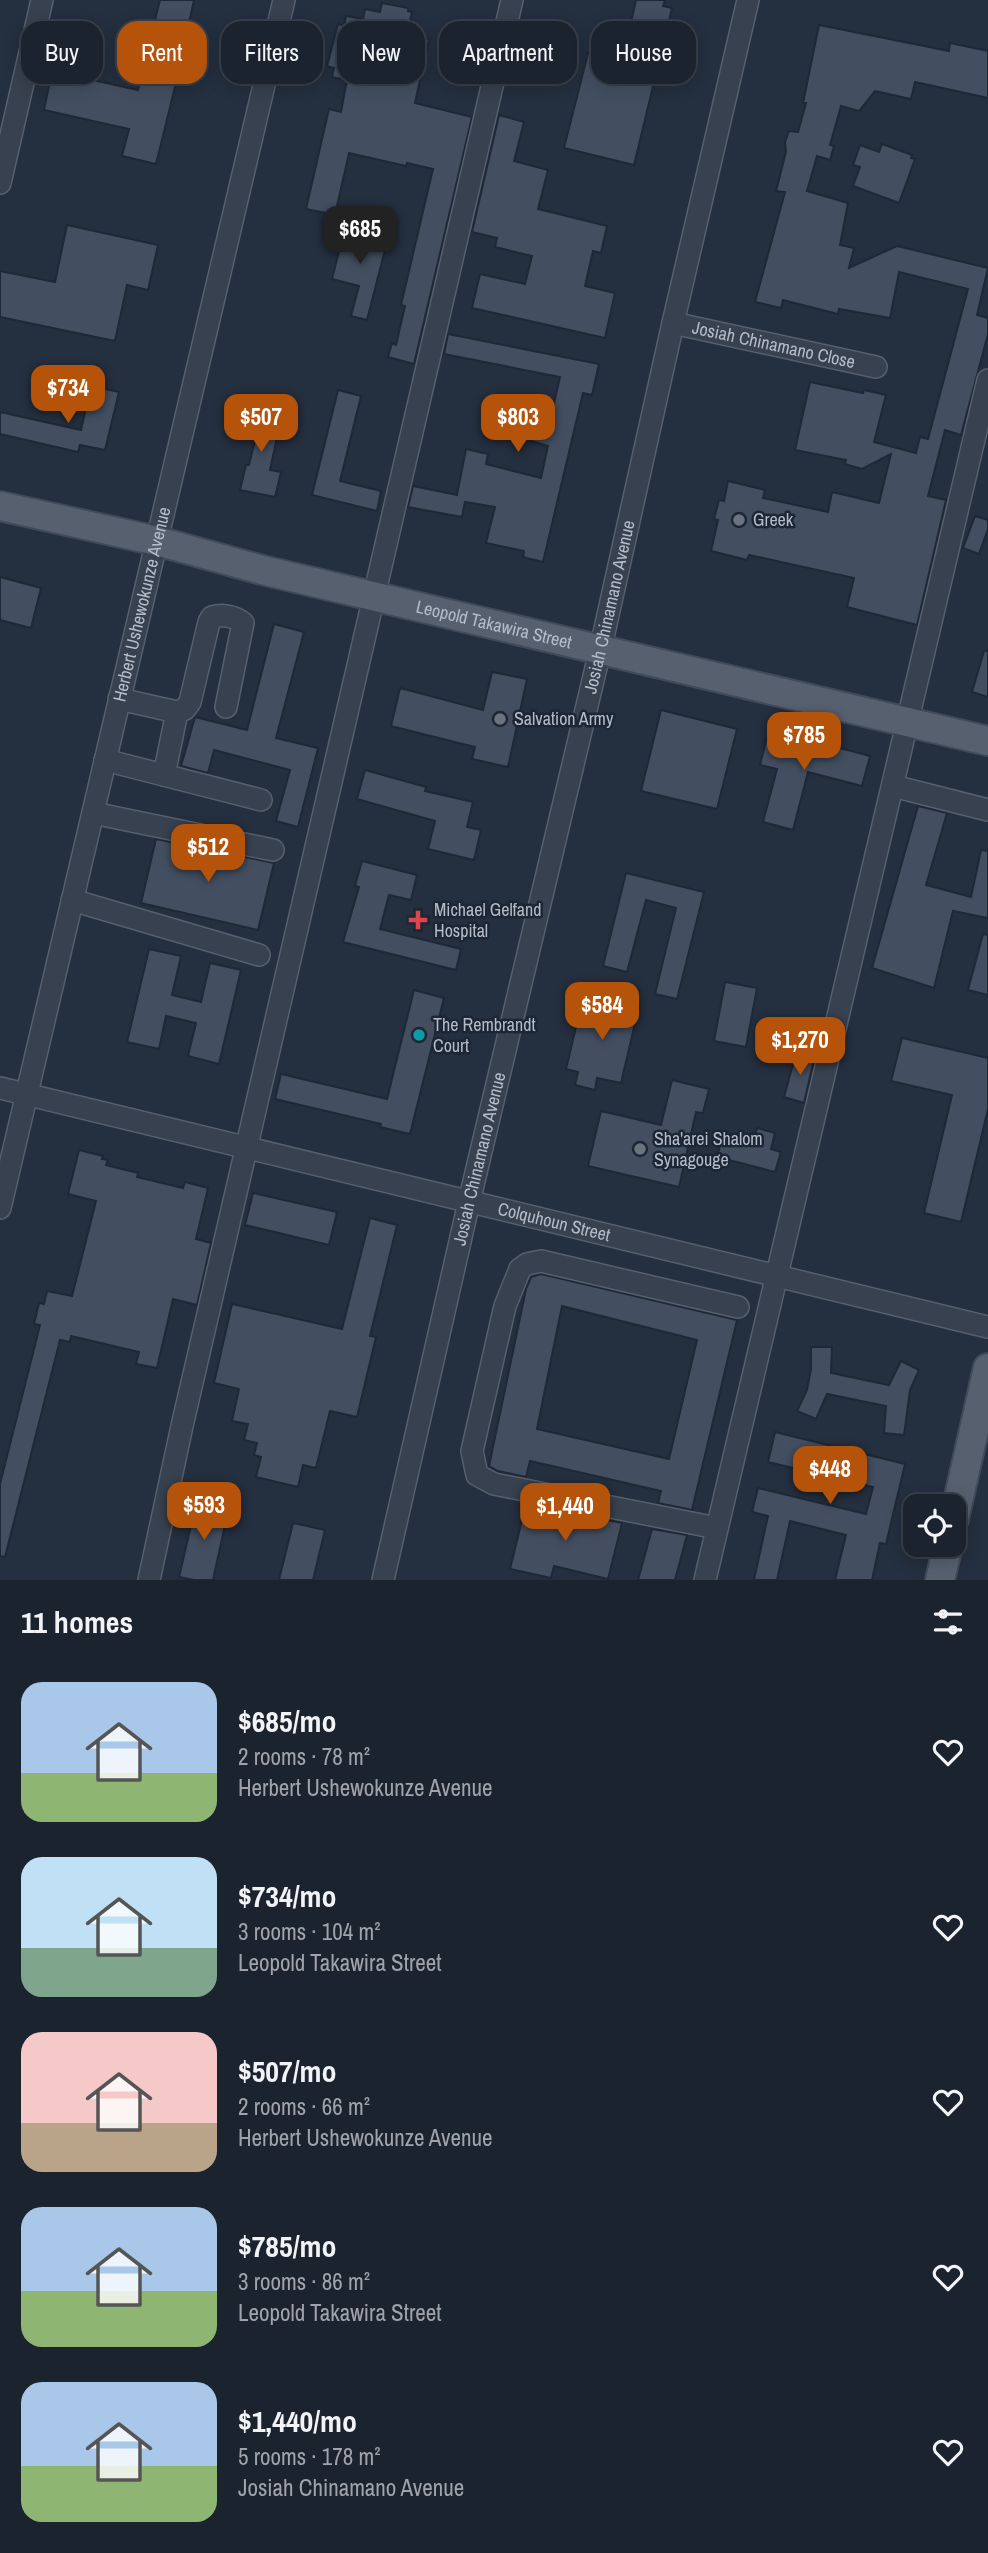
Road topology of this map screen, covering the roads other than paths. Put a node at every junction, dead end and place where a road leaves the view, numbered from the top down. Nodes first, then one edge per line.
1 (42, 0) edge
2 (284, 0) edge
3 (512, 0) edge
4 (748, 0) edge
5 (0, 183) edge
6 (673, 323) junction
7 (876, 367) dead end
8 (988, 380) edge
9 (0, 506) edge
10 (157, 541) junction
11 (373, 596) junction
12 (600, 651) junction
13 (120, 699) junction
14 (226, 707) dead end
15 (177, 712) junction
16 (908, 723) junction
17 (988, 741) edge
18 (105, 760) junction
19 (164, 775) junction
20 (893, 786) junction
21 (261, 800) dead end
22 (988, 810) edge
23 (93, 813) junction
24 (274, 850) dead end
25 (72, 900) junction
26 (259, 955) dead end
27 (0, 1087) edge
28 (26, 1094) junction
29 (247, 1148) junction
30 (469, 1202) junction
31 (0, 1208) edge
32 (777, 1277) junction
33 (738, 1307) dead end
34 (988, 1327) edge
35 (988, 1368) edge
36 (960, 1494) edge
37 (717, 1528) junction
38 (945, 1557) edge
39 (149, 1580) edge
40 (383, 1580) edge
41 (705, 1580) edge
42 (940, 1580) edge

1 - 5 street
2 - 10 street, Herbert Ushewokunze Avenue
3 - 11 street
4 - 6 street, Josiah Chinamano Avenue
6 - 7 street, Josiah Chinamano Close
6 - 12 street, Josiah Chinamano Avenue
8 - 16 street
9 - 10 main road, Leopold Takawira Street
10 - 11 main road, Leopold Takawira Street
10 - 13 street, Herbert Ushewokunze Avenue
11 - 12 main road, Leopold Takawira Street
11 - 29 street
12 - 16 main road, Leopold Takawira Street
12 - 30 street, Josiah Chinamano Avenue
13 - 15 street
13 - 18 street, Herbert Ushewokunze Avenue
14 - 15 street
15 - 19 street
16 - 17 main road, Leopold Takawira Street
16 - 20 street
18 - 19 street
18 - 23 street, Herbert Ushewokunze Avenue
19 - 21 street
20 - 22 street
20 - 32 street
23 - 24 street
23 - 25 street, Herbert Ushewokunze Avenue
25 - 26 street
25 - 28 street, Herbert Ushewokunze Avenue
27 - 28 street, Colquhoun Street
28 - 29 street, Colquhoun Street
28 - 31 street, Herbert Ushewokunze Avenue
29 - 30 street, Colquhoun Street
29 - 39 street
30 - 32 street, Colquhoun Street
30 - 40 street, Josiah Chinamano Avenue
32 - 34 street, Colquhoun Street
32 - 37 street
33 - 37 street
35 - 36 main road
37 - 41 street
38 - 42 main road

